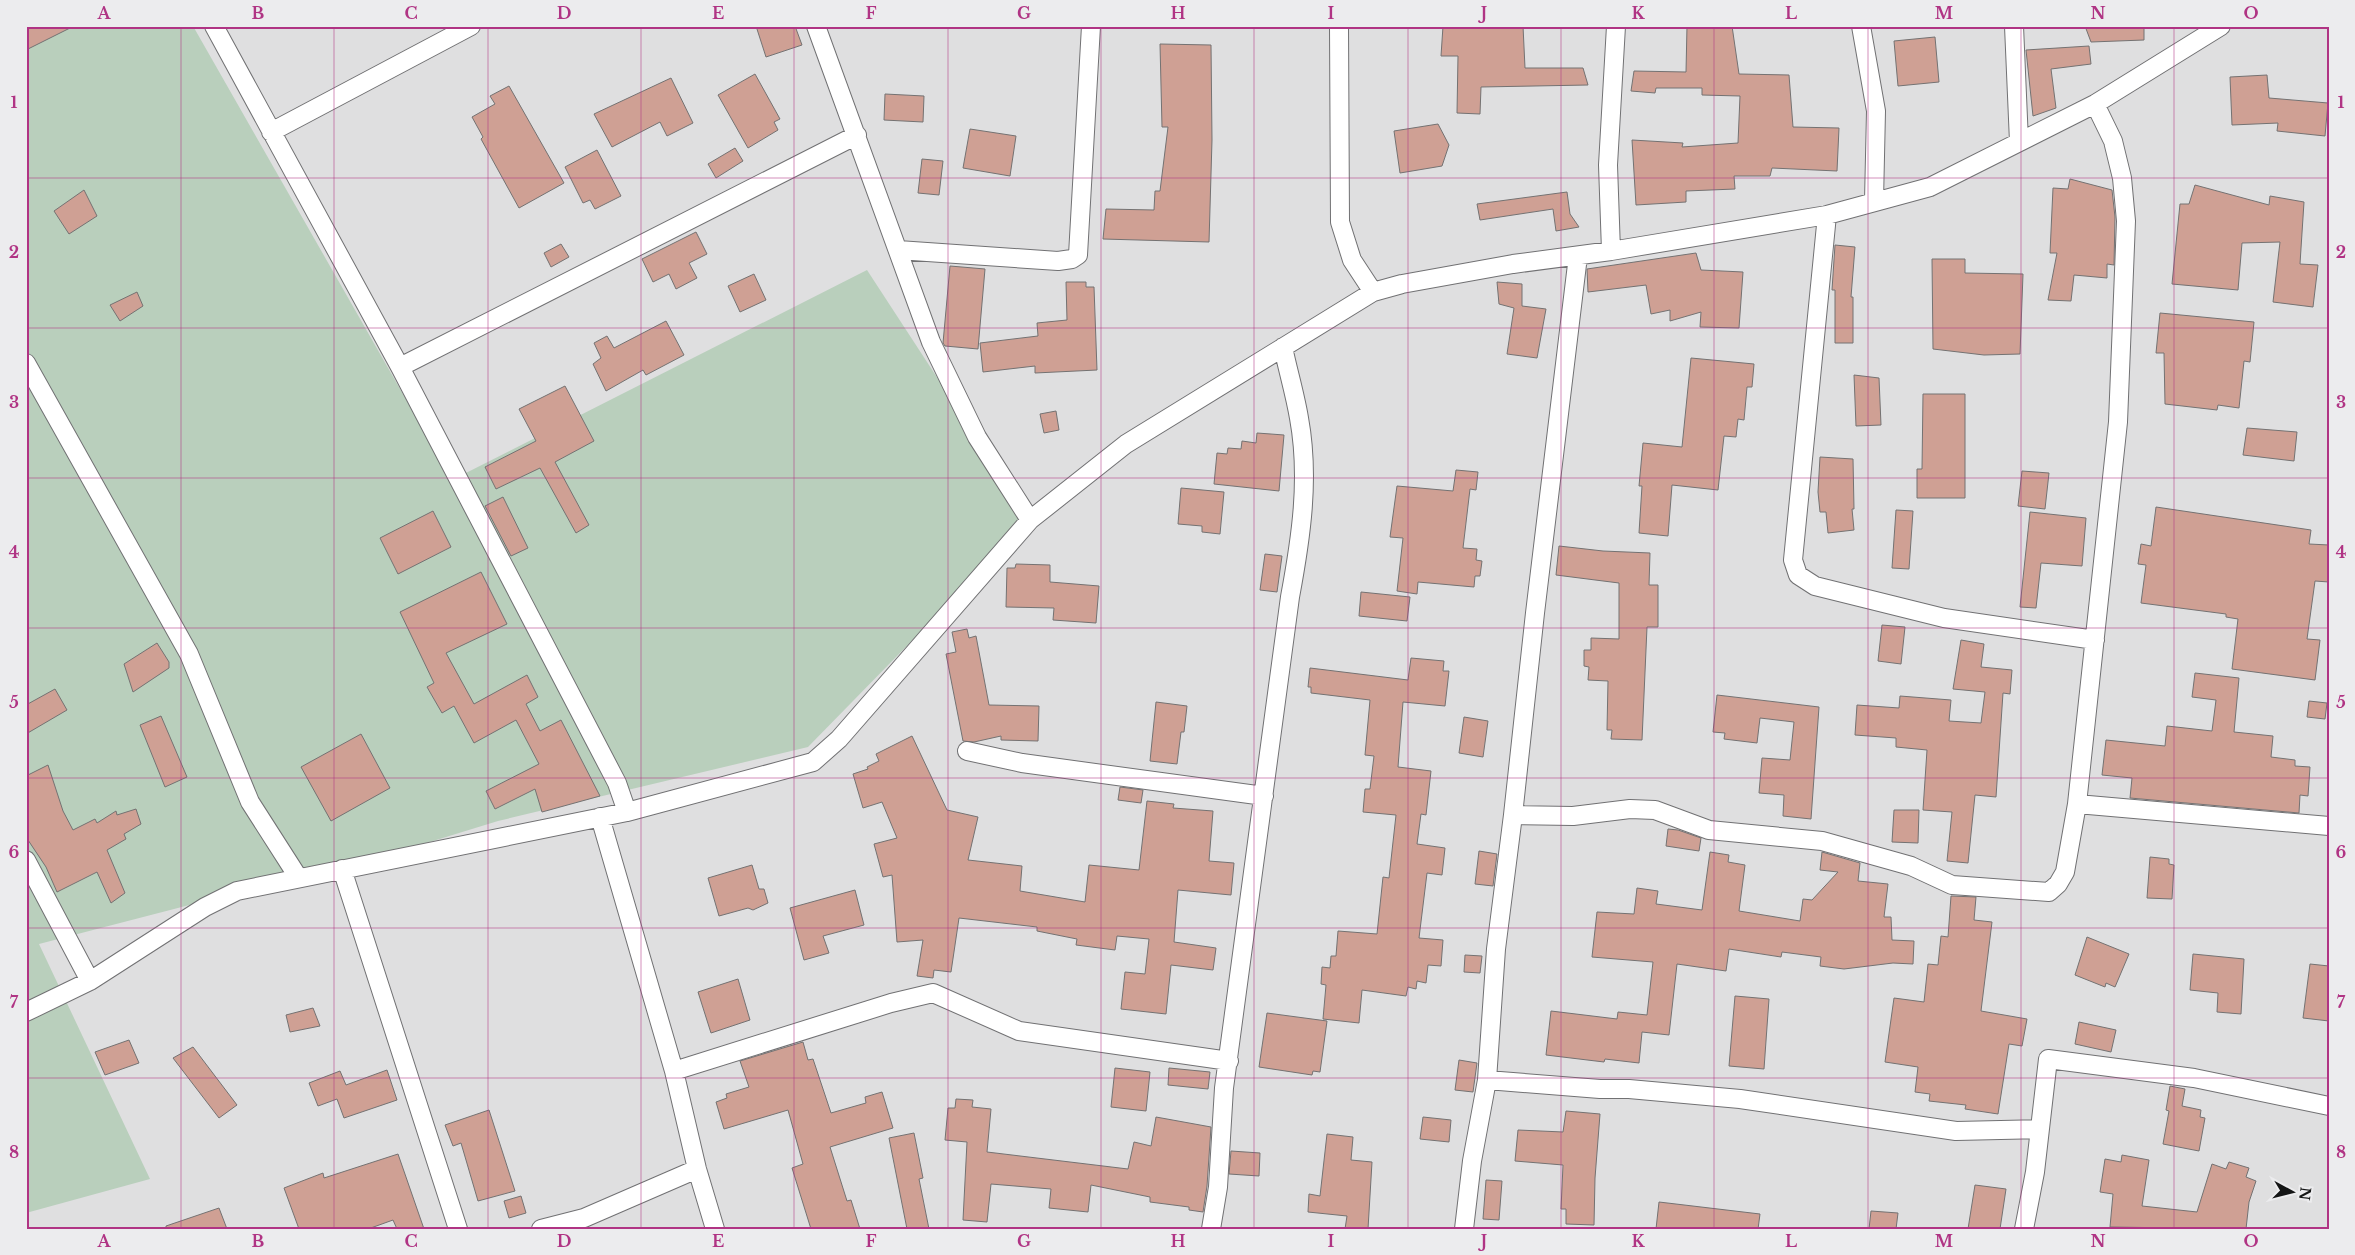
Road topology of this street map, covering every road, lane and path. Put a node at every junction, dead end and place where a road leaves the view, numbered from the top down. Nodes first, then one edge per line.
1 (214, 26) edge
2 (471, 26) edge
3 (816, 26) edge
4 (1091, 26) edge
5 (1340, 26) edge
6 (1616, 26) edge
7 (1861, 26) edge
8 (2014, 26) edge
9 (2221, 26) edge
10 (2095, 104) junction
11 (271, 132) junction
12 (857, 135) junction
13 (2019, 142) junction
14 (1874, 201) junction
15 (1827, 215) junction
16 (898, 250) junction
17 (1611, 251) junction
18 (1578, 256) junction
19 (1373, 292) junction
20 (1283, 347) junction
21 (26, 363) edge
22 (400, 367) junction
23 (1030, 520) junction
24 (2095, 640) junction
25 (966, 751) dead end
26 (1264, 796) junction
27 (2077, 804) junction
28 (627, 812) junction
29 (1513, 815) junction
30 (600, 817) junction
31 (2329, 825) edge
32 (26, 860) edge
33 (342, 869) junction
34 (298, 877) junction
35 (90, 981) junction
36 (26, 1012) edge
37 (1229, 1061) junction
38 (674, 1071) junction
39 (1487, 1080) junction
40 (2329, 1106) edge
41 (2040, 1129) junction
42 (697, 1169) junction
43 (458, 1229) edge
44 (542, 1229) edge
45 (715, 1229) edge
46 (1211, 1229) edge
47 (1464, 1229) edge
48 (2024, 1229) edge

1 - 11 street
2 - 11 street
3 - 12 street
4 - 16 street
5 - 19 street
6 - 17 street
7 - 14 street
8 - 13 street
9 - 10 street
10 - 13 street
10 - 24 street
11 - 22 street
12 - 16 street
12 - 22 street
13 - 14 street
14 - 15 street
15 - 17 street
15 - 24 street
16 - 23 street
17 - 18 street
18 - 19 street
18 - 29 street
19 - 20 street
20 - 23 street
20 - 26 street
21 - 34 street
22 - 28 street
23 - 28 street
24 - 27 street
25 - 26 street
26 - 37 street
27 - 29 street
27 - 31 street
28 - 30 street
29 - 39 street
30 - 33 street
30 - 38 street
32 - 35 street
33 - 34 street
33 - 43 street
34 - 35 street
35 - 36 street
37 - 38 street
37 - 46 street
38 - 42 street
39 - 41 street
39 - 47 street
40 - 41 street
41 - 48 street
42 - 44 street
42 - 45 street

